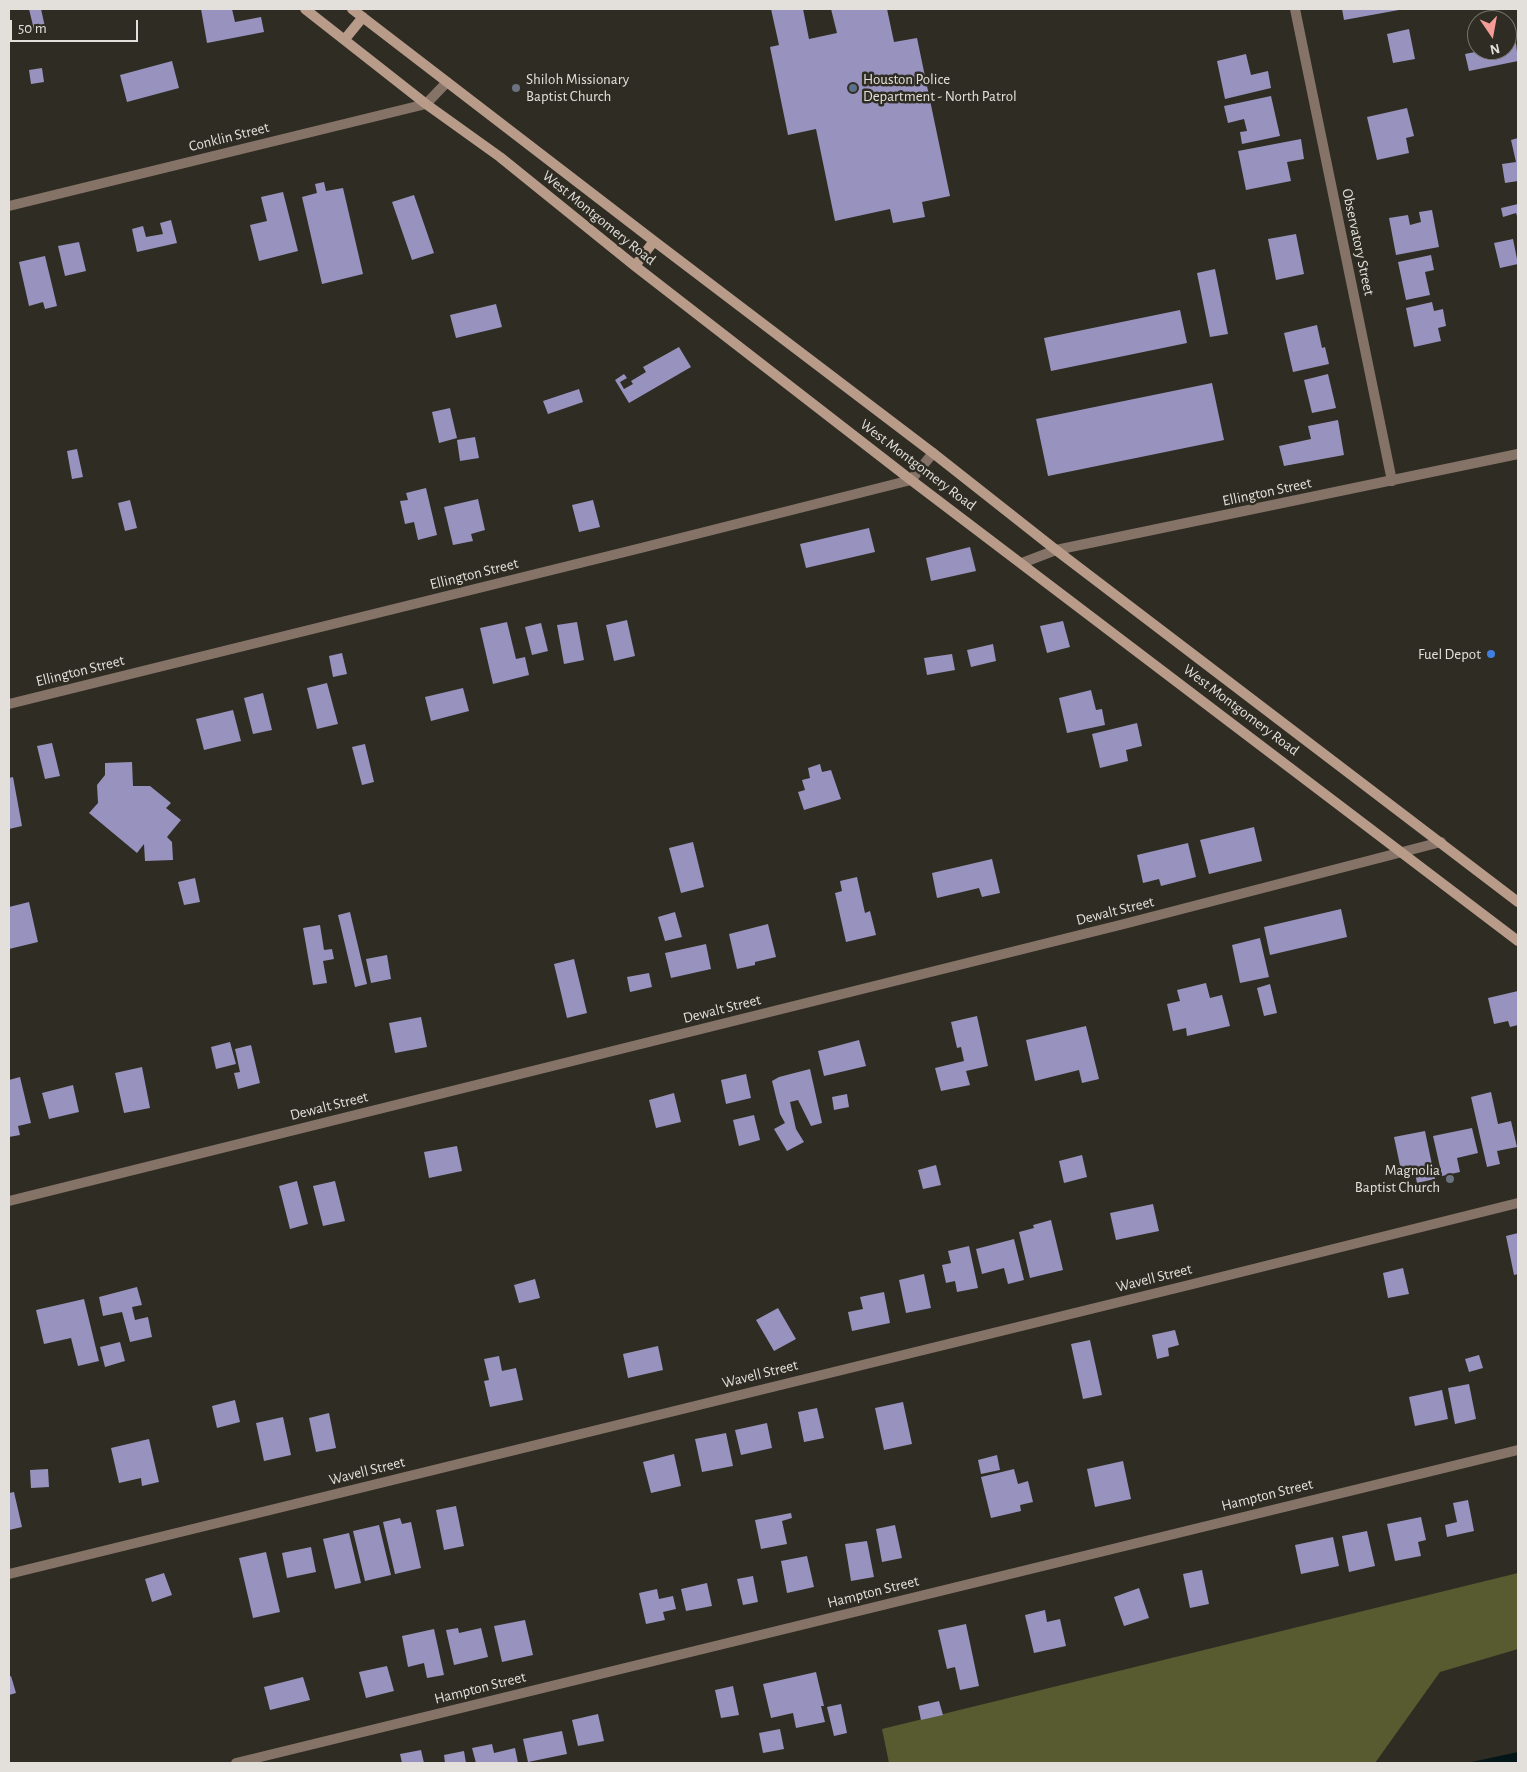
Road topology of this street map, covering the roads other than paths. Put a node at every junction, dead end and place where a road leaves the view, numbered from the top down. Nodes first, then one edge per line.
1 (305, 9) edge
2 (352, 9) edge
3 (1294, 9) edge
4 (363, 17) junction
5 (345, 40) junction
6 (447, 82) junction
7 (426, 104) junction
8 (9, 206) edge
9 (654, 241) junction
10 (635, 266) junction
11 (933, 453) junction
12 (1518, 454) edge
13 (912, 480) junction
14 (1392, 481) junction
15 (1056, 550) junction
16 (1022, 562) junction
17 (9, 704) edge
18 (1441, 842) junction
19 (1403, 852) junction
20 (1518, 902) edge
21 (1518, 940) edge
22 (9, 1201) edge
23 (1518, 1202) edge
24 (1518, 1450) edge
25 (9, 1574) edge
26 (236, 1763) edge

1 - 5 main road, West Montgomery Road
2 - 4 main road, West Montgomery Road
3 - 14 street, Observatory Street
4 - 5 main road
4 - 6 main road, West Montgomery Road
5 - 7 main road, West Montgomery Road
6 - 7 street
6 - 9 main road, West Montgomery Road
7 - 8 street, Conklin Street
7 - 10 main road, West Montgomery Road
9 - 10 main road
9 - 11 main road, West Montgomery Road
10 - 13 main road, West Montgomery Road
11 - 13 street
11 - 15 main road, West Montgomery Road
12 - 14 street, Ellington Street
13 - 16 main road, West Montgomery Road
13 - 17 street, Ellington Street
14 - 15 street, Ellington Street
15 - 16 street, Ellington Street
15 - 18 main road, West Montgomery Road
16 - 19 main road, West Montgomery Road
18 - 19 street, Dewalt Street
18 - 20 main road, West Montgomery Road
19 - 21 main road, West Montgomery Road
19 - 22 street, Dewalt Street
23 - 25 street, Wavell Street
24 - 26 street, Hampton Street

